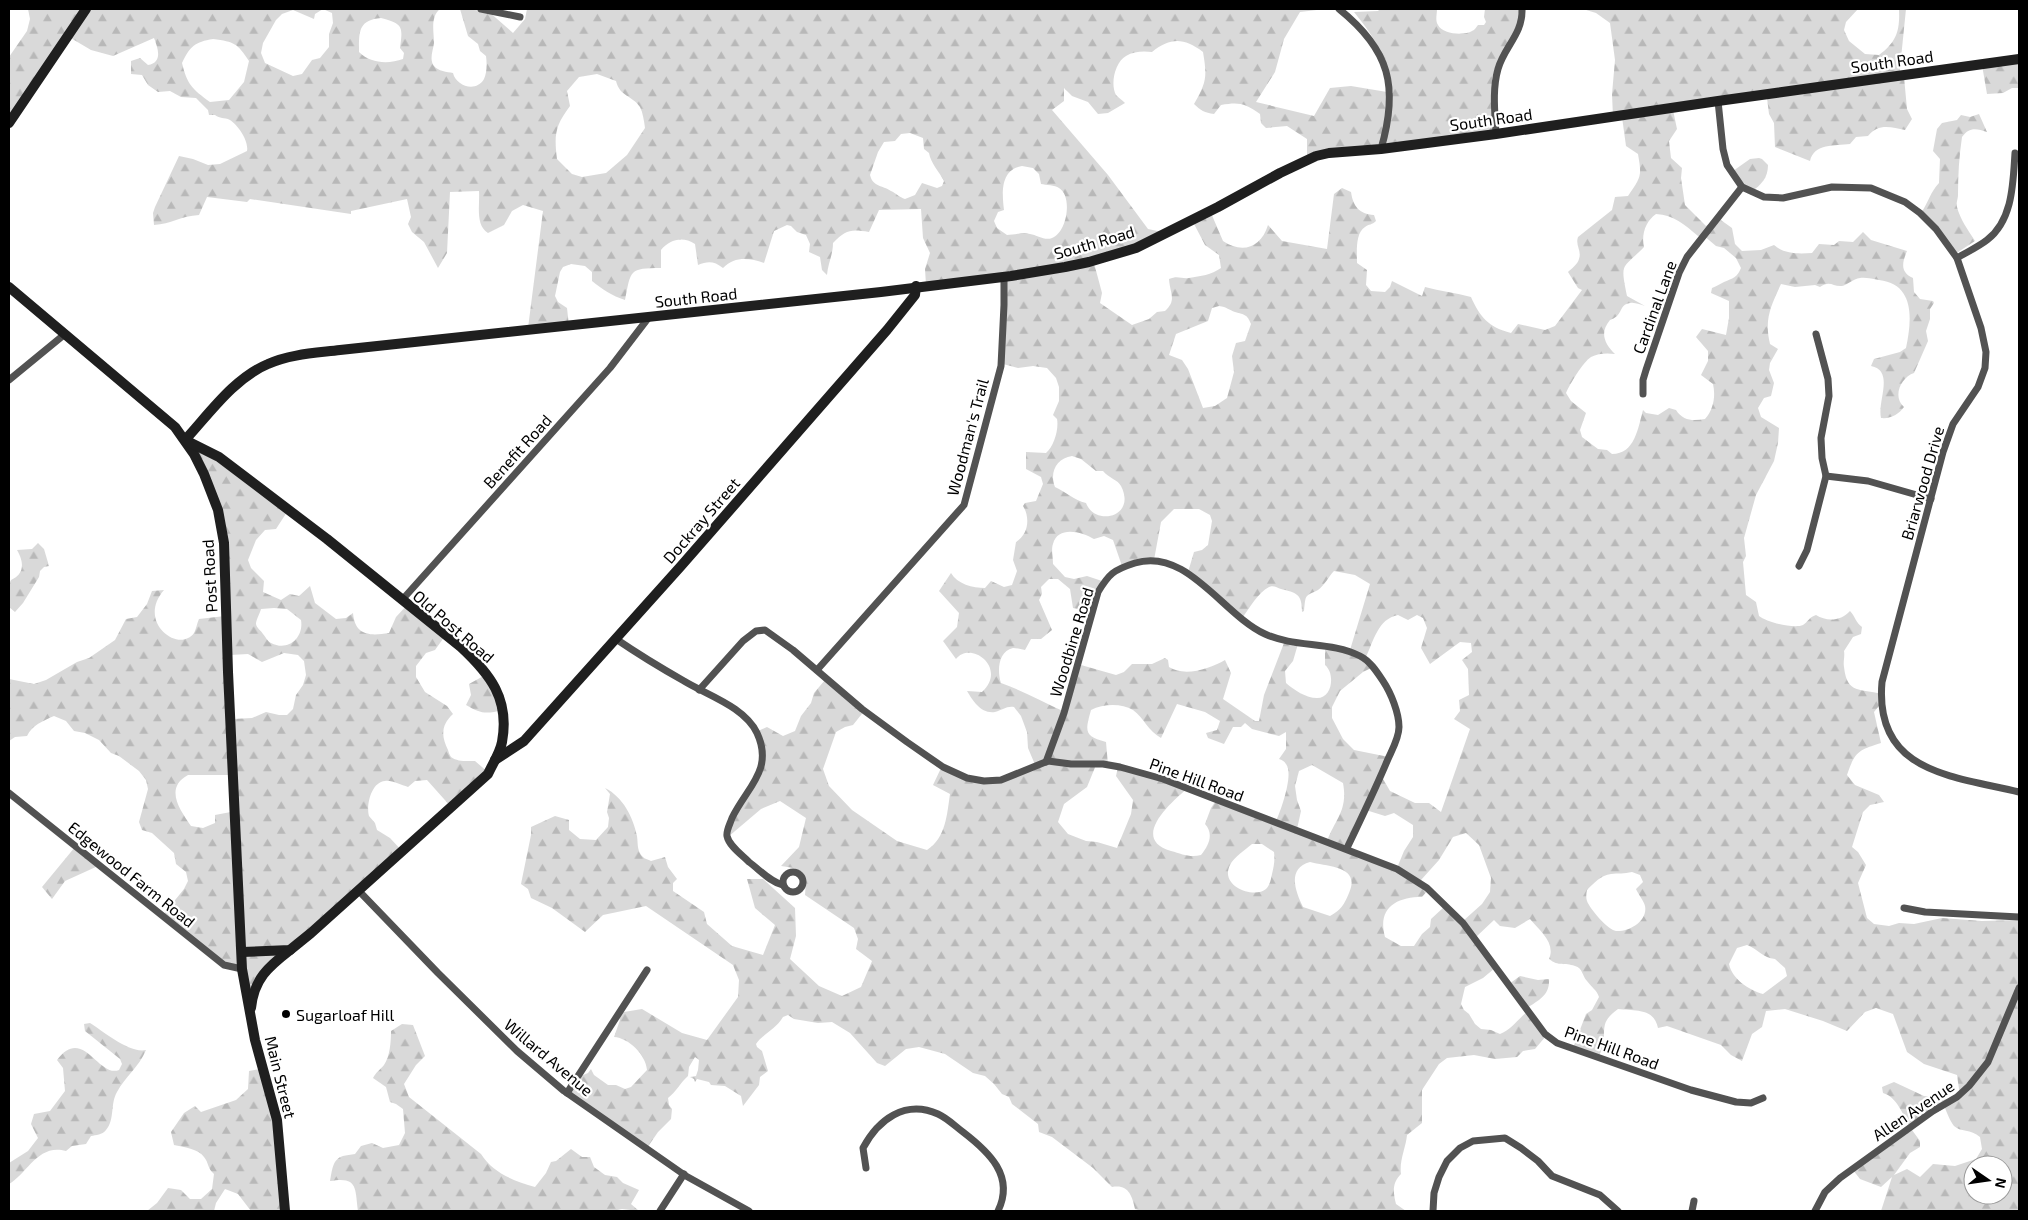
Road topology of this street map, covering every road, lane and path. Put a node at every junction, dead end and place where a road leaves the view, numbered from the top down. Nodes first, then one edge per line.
1 (86, 9) edge
2 (481, 9) edge
3 (1339, 9) edge
4 (1522, 9) edge
5 (520, 17) dead end
6 (2019, 60) edge
7 (1718, 101) junction
8 (9, 123) edge
9 (1496, 134) junction
10 (1381, 149) junction
11 (2015, 153) dead end
12 (1742, 187) junction
13 (1957, 258) junction
14 (1004, 277) junction
15 (9, 286) edge
16 (916, 286) junction
17 (649, 318) junction
18 (65, 334) junction
19 (1816, 334) dead end
20 (9, 380) edge
21 (1643, 394) dead end
22 (186, 440) junction
23 (1826, 476) junction
24 (1931, 499) junction
25 (1799, 566) dead end
26 (402, 600) junction
27 (616, 639) junction
28 (817, 670) junction
29 (699, 690) junction
30 (495, 760) junction
31 (1046, 762) junction
32 (2019, 792) edge
33 (9, 793) edge
34 (1347, 848) junction
35 (783, 885) dead end
36 (358, 890) junction
37 (1904, 908) dead end
38 (2019, 917) edge
39 (290, 950) junction
40 (242, 952) junction
41 (242, 970) junction
42 (647, 970) dead end
43 (2019, 988) edge
44 (250, 1016) junction
45 (568, 1093) junction
46 (1763, 1098) dead end
47 (866, 1168) dead end
48 (684, 1174) junction
49 (1694, 1201) dead end
50 (285, 1211) edge
51 (660, 1211) edge
52 (749, 1211) edge
53 (998, 1211) edge
54 (1433, 1211) edge
55 (1618, 1211) edge
56 (1692, 1211) edge
57 (1815, 1211) edge

1 - 8 street
2 - 5 street
3 - 10 street
4 - 9 street
6 - 7 street, South Road
7 - 9 street, South Road
7 - 12 street
9 - 10 street, South Road
10 - 14 street, South Road
11 - 13 street
12 - 13 street, Briarwood Drive
12 - 21 street, Cardinal Lane
13 - 24 street, Briarwood Drive
14 - 16 street, South Road
14 - 28 street, Woodman's Trail
15 - 18 street, Post Road
16 - 17 street, South Road
16 - 27 street, Dockray Street
17 - 22 street, South Road
17 - 26 street, Benefit Road
18 - 20 street
18 - 22 street, Post Road
19 - 23 street
22 - 26 street, Old Post Road
22 - 40 street, Post Road
23 - 24 street
23 - 25 street
24 - 32 street, Briarwood Drive
26 - 30 street, Old Post Road
27 - 29 street
27 - 30 street, Dockray Street
28 - 29 street, Pine Hill Road
28 - 31 street, Pine Hill Road
29 - 35 street
30 - 36 street, Old Post Road
31 - 34 street, Pine Hill Road
31 - 34 street, Woodbine Road
33 - 41 street, Edgewood Farm Road
34 - 46 street, Pine Hill Road
36 - 39 street, Old Post Road
36 - 45 street, Willard Avenue
37 - 38 street
39 - 40 street
39 - 44 street, Old Post Road
40 - 41 street, Main Street
41 - 44 street, Main Street
42 - 45 street
43 - 57 street, Allen Avenue
44 - 50 street, Main Street
45 - 48 street, Willard Avenue
47 - 53 street
48 - 51 street
48 - 52 street, Willard Avenue
49 - 56 street
54 - 55 street

